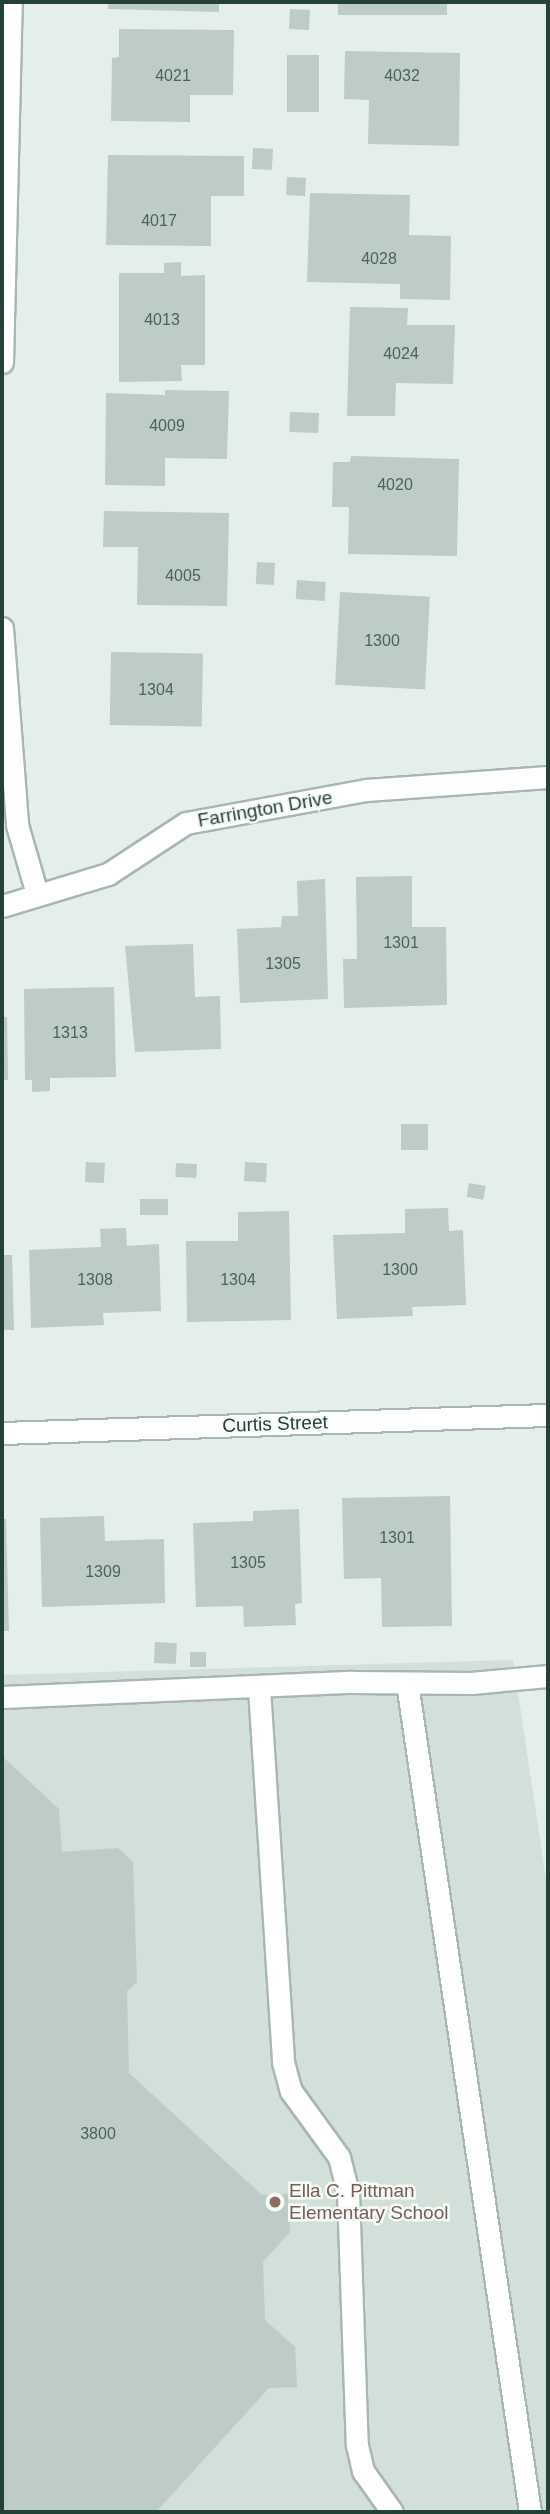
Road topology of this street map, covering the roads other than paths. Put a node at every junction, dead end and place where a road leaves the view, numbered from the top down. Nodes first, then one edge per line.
1 (10, 2) edge
2 (2, 362) edge
3 (2, 628) edge
4 (548, 777) edge
5 (37, 894) junction
6 (2, 906) edge
7 (548, 1415) edge
8 (2, 1433) edge
9 (548, 1676) edge
10 (407, 1683) junction
11 (259, 1688) junction
12 (2, 1697) edge
13 (392, 2512) edge
14 (530, 2512) edge

1 - 2 street
3 - 5 street
4 - 5 street, Farrington Drive
5 - 6 street, Farrington Drive
7 - 8 street, Curtis Street
9 - 10 street
10 - 11 street
10 - 14 street
11 - 12 street
11 - 13 street

